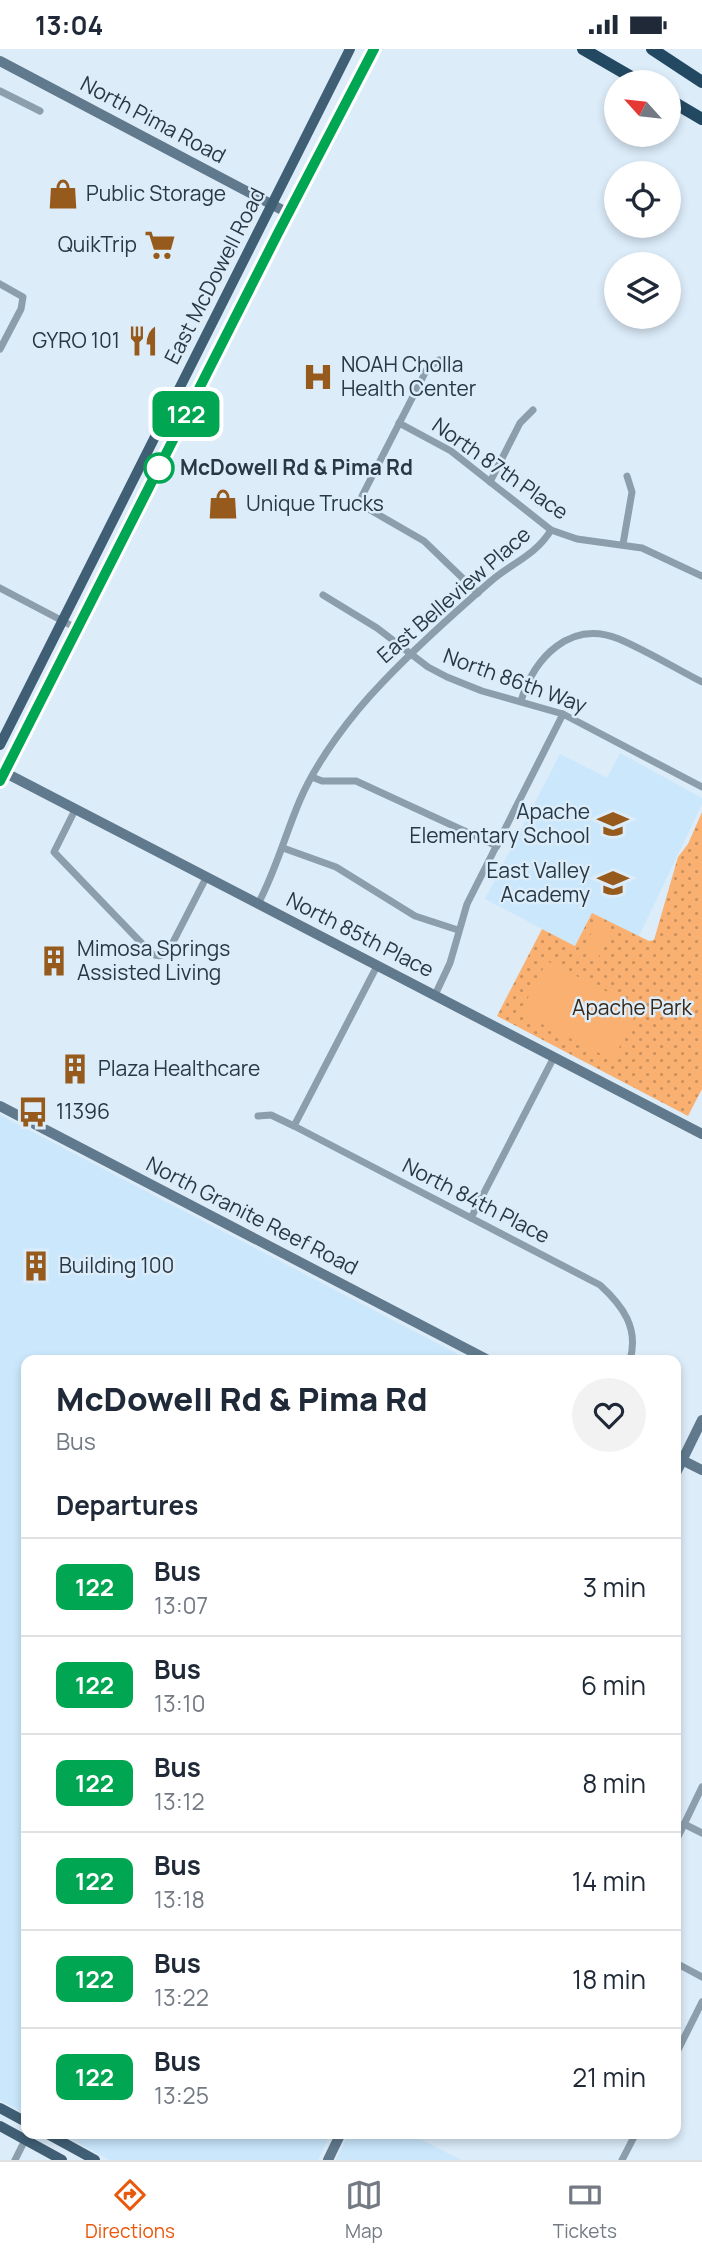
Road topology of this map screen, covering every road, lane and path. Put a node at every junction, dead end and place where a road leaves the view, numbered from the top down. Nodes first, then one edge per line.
1 (350, 49) edge
2 (374, 49) edge
3 (583, 49) edge
4 (652, 49) edge
5 (0, 61) edge
6 (619, 70) edge
7 (702, 82) edge
8 (0, 91) edge
9 (681, 107) edge
10 (40, 111) dead end
11 (702, 119) edge
12 (273, 205) junction
13 (288, 213) junction
14 (0, 284) edge
15 (0, 349) edge
16 (439, 360) dead end
17 (181, 387) junction
18 (196, 395) junction
19 (533, 409) dead end
20 (399, 423) junction
21 (627, 476) dead end
22 (490, 482) junction
23 (551, 530) junction
24 (108, 532) junction
25 (123, 539) junction
26 (623, 544) junction
27 (702, 575) edge
28 (0, 588) edge
29 (478, 593) junction
30 (323, 596) dead end
31 (63, 621) junction
32 (78, 629) junction
33 (411, 654) junction
34 (702, 682) edge
35 (521, 701) junction
36 (563, 714) junction
37 (0, 745) edge
38 (1, 775) edge
39 (312, 777) junction
40 (702, 786) edge
41 (75, 810) junction
42 (497, 846) junction
43 (283, 848) junction
44 (207, 876) junction
45 (258, 904) junction
46 (458, 930) junction
47 (377, 965) junction
48 (435, 995) junction
49 (554, 1057) junction
50 (0, 1105) edge
51 (258, 1116) dead end
52 (294, 1126) junction
53 (702, 1134) edge
54 (471, 1218) junction
55 (478, 1355) edge
56 (631, 1355) edge
57 (702, 1420) edge
58 (681, 1455) edge
59 (681, 1459) edge
60 (702, 1470) edge
61 (702, 1787) edge
62 (684, 1823) junction
63 (681, 1830) edge
64 (702, 1833) edge
65 (681, 1966) edge
66 (702, 1977) edge
67 (702, 2002) edge
68 (681, 2044) edge
69 (0, 2108) edge
70 (21, 2119) edge
71 (0, 2126) edge
72 (21, 2138) edge
73 (57, 2139) edge
74 (338, 2139) edge
75 (633, 2139) edge
76 (25, 2140) joint
77 (15, 2160) edge
78 (62, 2160) edge
79 (95, 2160) edge
80 (328, 2160) edge
81 (622, 2160) edge

1 - 12 main road, East McDowell Road
2 - 13 main road, East McDowell Road
3 - 6 highway
4 - 7 highway
5 - 12 street, North Pima Road
8 - 10 street
9 - 11 highway
12 - 13 street, North Pima Road
12 - 17 main road, East McDowell Road
13 - 18 main road, East McDowell Road
14 - 15 street
16 - 20 street
17 - 18 main road
17 - 24 main road, East McDowell Road
18 - 25 main road, East McDowell Road
19 - 22 street
20 - 22 street, North 87th Place
20 - 29 street
21 - 26 street
22 - 23 street, North 87th Place
23 - 26 street, North 87th Place
23 - 29 street, East Belleview Place
24 - 25 main road
24 - 31 main road, East McDowell Road
25 - 32 main road, East McDowell Road
26 - 27 street, North 87th Place
28 - 31 street
29 - 33 street, East Belleview Place
30 - 33 street, North 86th Way
31 - 32 street
31 - 37 main road, East McDowell Road
32 - 38 main road, East McDowell Road
33 - 35 street, North 86th Way
33 - 39 street, East Belleview Place
34 - 35 street
35 - 36 street, North 86th Way
36 - 40 street, North 86th Way
36 - 42 street
38 - 41 street, North 85th Place
39 - 42 street
39 - 43 street, East Belleview Place
41 - 44 street, North 85th Place
41 - 44 street
42 - 46 street
43 - 45 street, East Belleview Place
43 - 46 street
44 - 45 street, North 85th Place
45 - 47 street, North 85th Place
46 - 48 street
47 - 48 street, North 85th Place
47 - 52 street
48 - 49 street, North 85th Place
49 - 53 street, North 85th Place
49 - 54 street
50 - 55 street, North Granite Reef Road
51 - 52 street, North 84th Place
52 - 54 street, North 84th Place
54 - 56 street, North 84th Place
57 - 58 street
59 - 60 street
61 - 62 street
62 - 63 street
62 - 64 street
65 - 66 street
67 - 68 street
69 - 70 main road
71 - 72 main road
73 - 79 main road
74 - 80 street
75 - 81 street
76 - 77 street
76 - 78 main road

